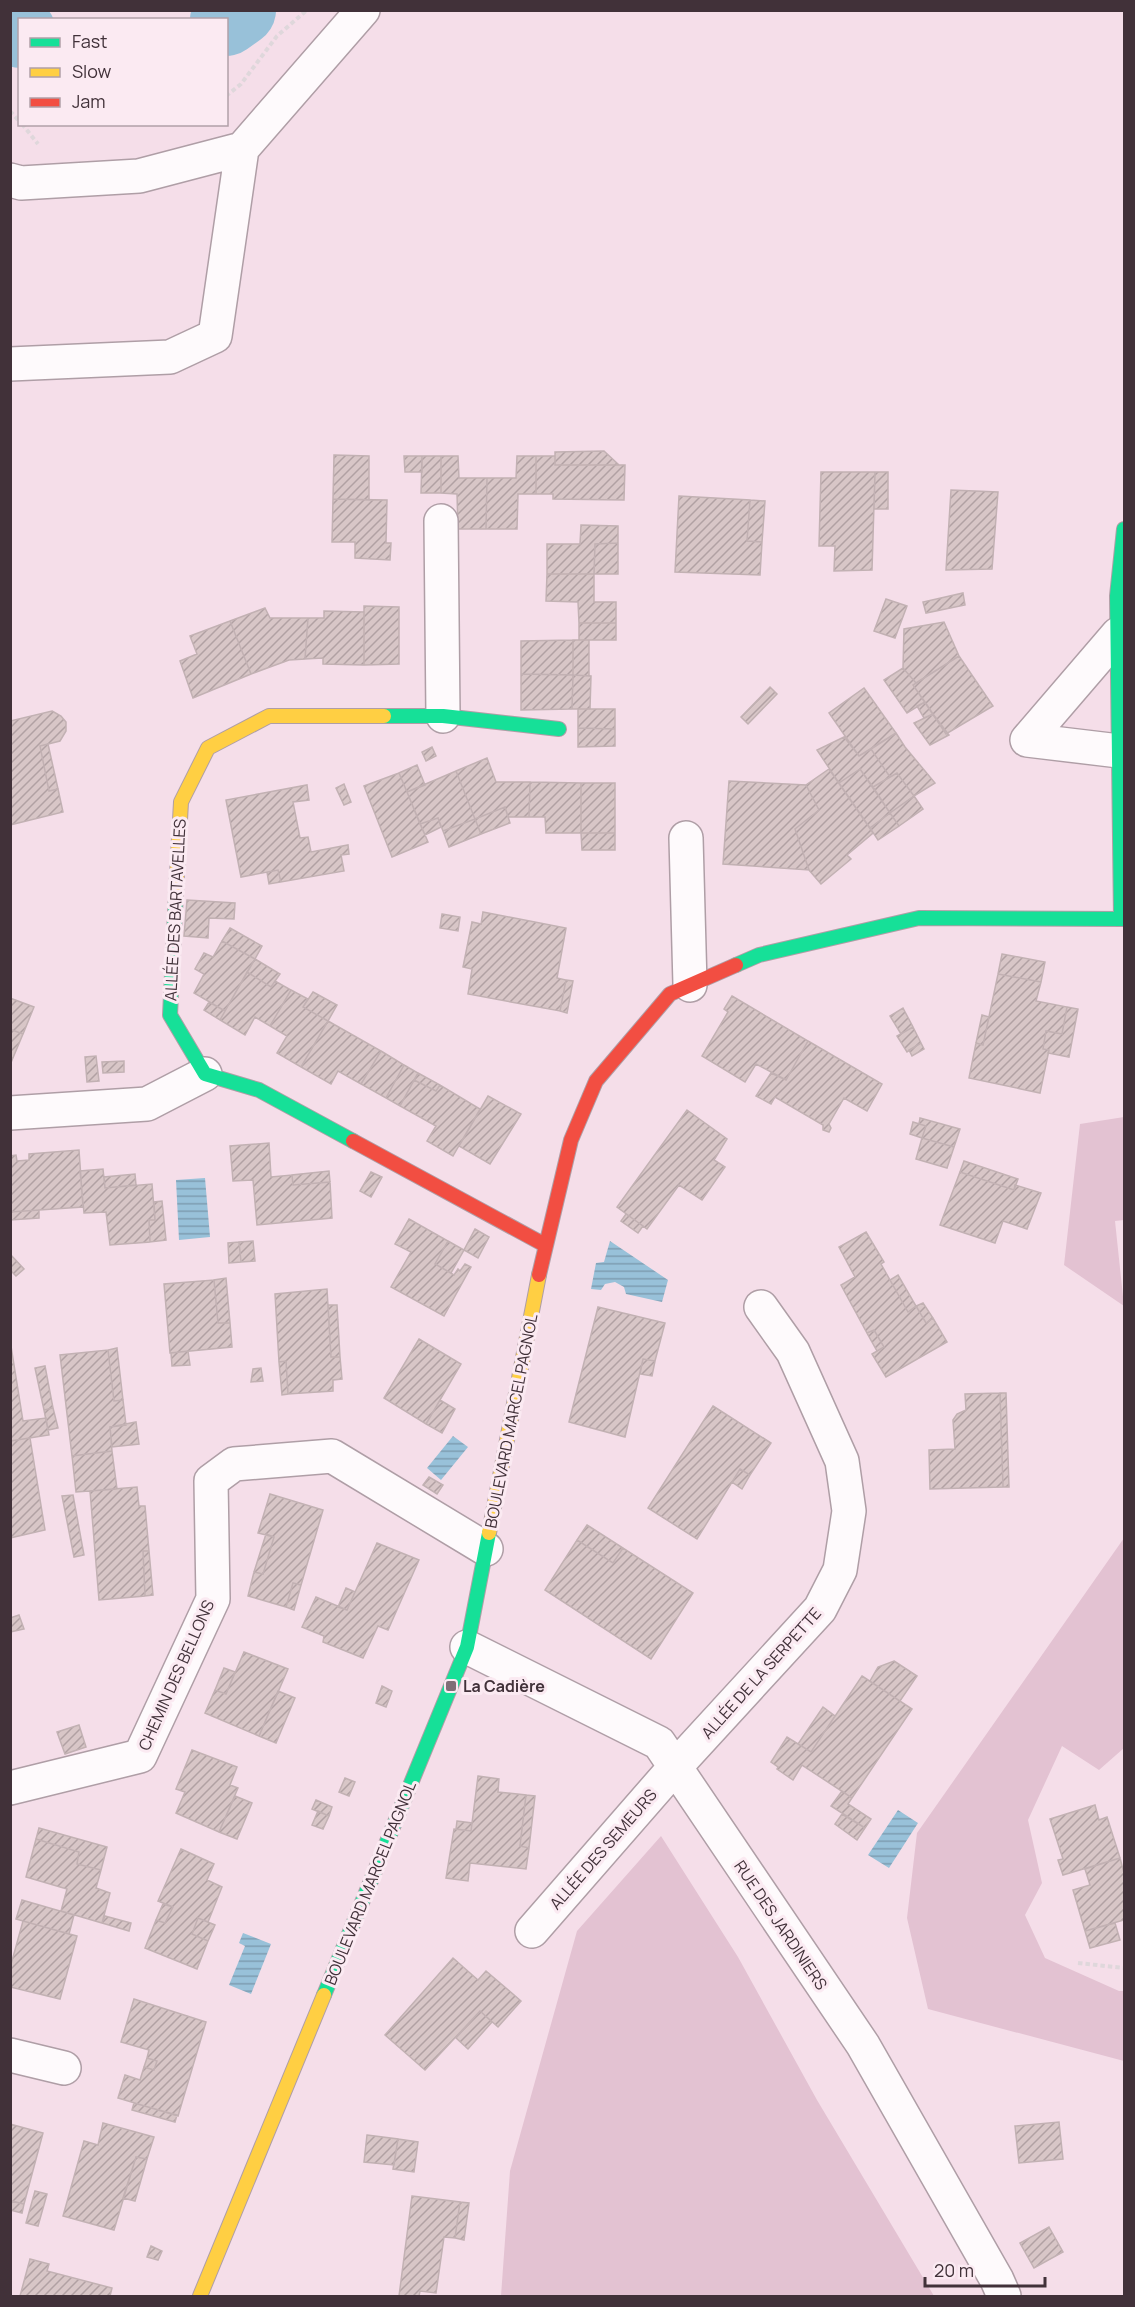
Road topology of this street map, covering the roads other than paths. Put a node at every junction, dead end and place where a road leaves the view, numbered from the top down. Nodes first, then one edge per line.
1 (363, 10) edge
2 (242, 149) junction
3 (10, 180) edge
4 (10, 364) edge
5 (441, 521) dead end
6 (1125, 529) edge
7 (1118, 634) junction
8 (443, 716) junction
9 (559, 729) dead end
10 (1119, 751) junction
11 (686, 838) dead end
12 (1123, 919) edge
13 (690, 985) junction
14 (206, 1074) junction
15 (10, 1113) edge
16 (545, 1245) junction
17 (761, 1307) dead end
18 (486, 1549) junction
19 (467, 1647) junction
20 (675, 1767) junction
21 (10, 1788) edge
22 (532, 1931) dead end
23 (10, 2055) edge
24 (64, 2068) dead end
25 (200, 2296) edge
26 (1004, 2296) edge

1 - 2 street
2 - 3 street
2 - 4 street
5 - 8 street
6 - 7 street
7 - 10 street
7 - 10 street
8 - 9 street, ALLÉE DES BARTAVELLES
8 - 14 street, ALLÉE DES BARTAVELLES
10 - 12 street
11 - 13 street
12 - 13 street, BOULEVARD MARCEL PAGNOL
13 - 16 street, BOULEVARD MARCEL PAGNOL
14 - 15 street
14 - 16 street
16 - 18 street, BOULEVARD MARCEL PAGNOL
17 - 20 street, ALLÉE DE LA SERPETTE
18 - 19 street, BOULEVARD MARCEL PAGNOL
18 - 21 street, CHEMIN DES BELLONS
19 - 20 street, RUE DES JARDINIERS
19 - 25 street, BOULEVARD MARCEL PAGNOL
20 - 22 street, ALLÉE DES SEMEURS
20 - 26 street, RUE DES JARDINIERS
23 - 24 street

